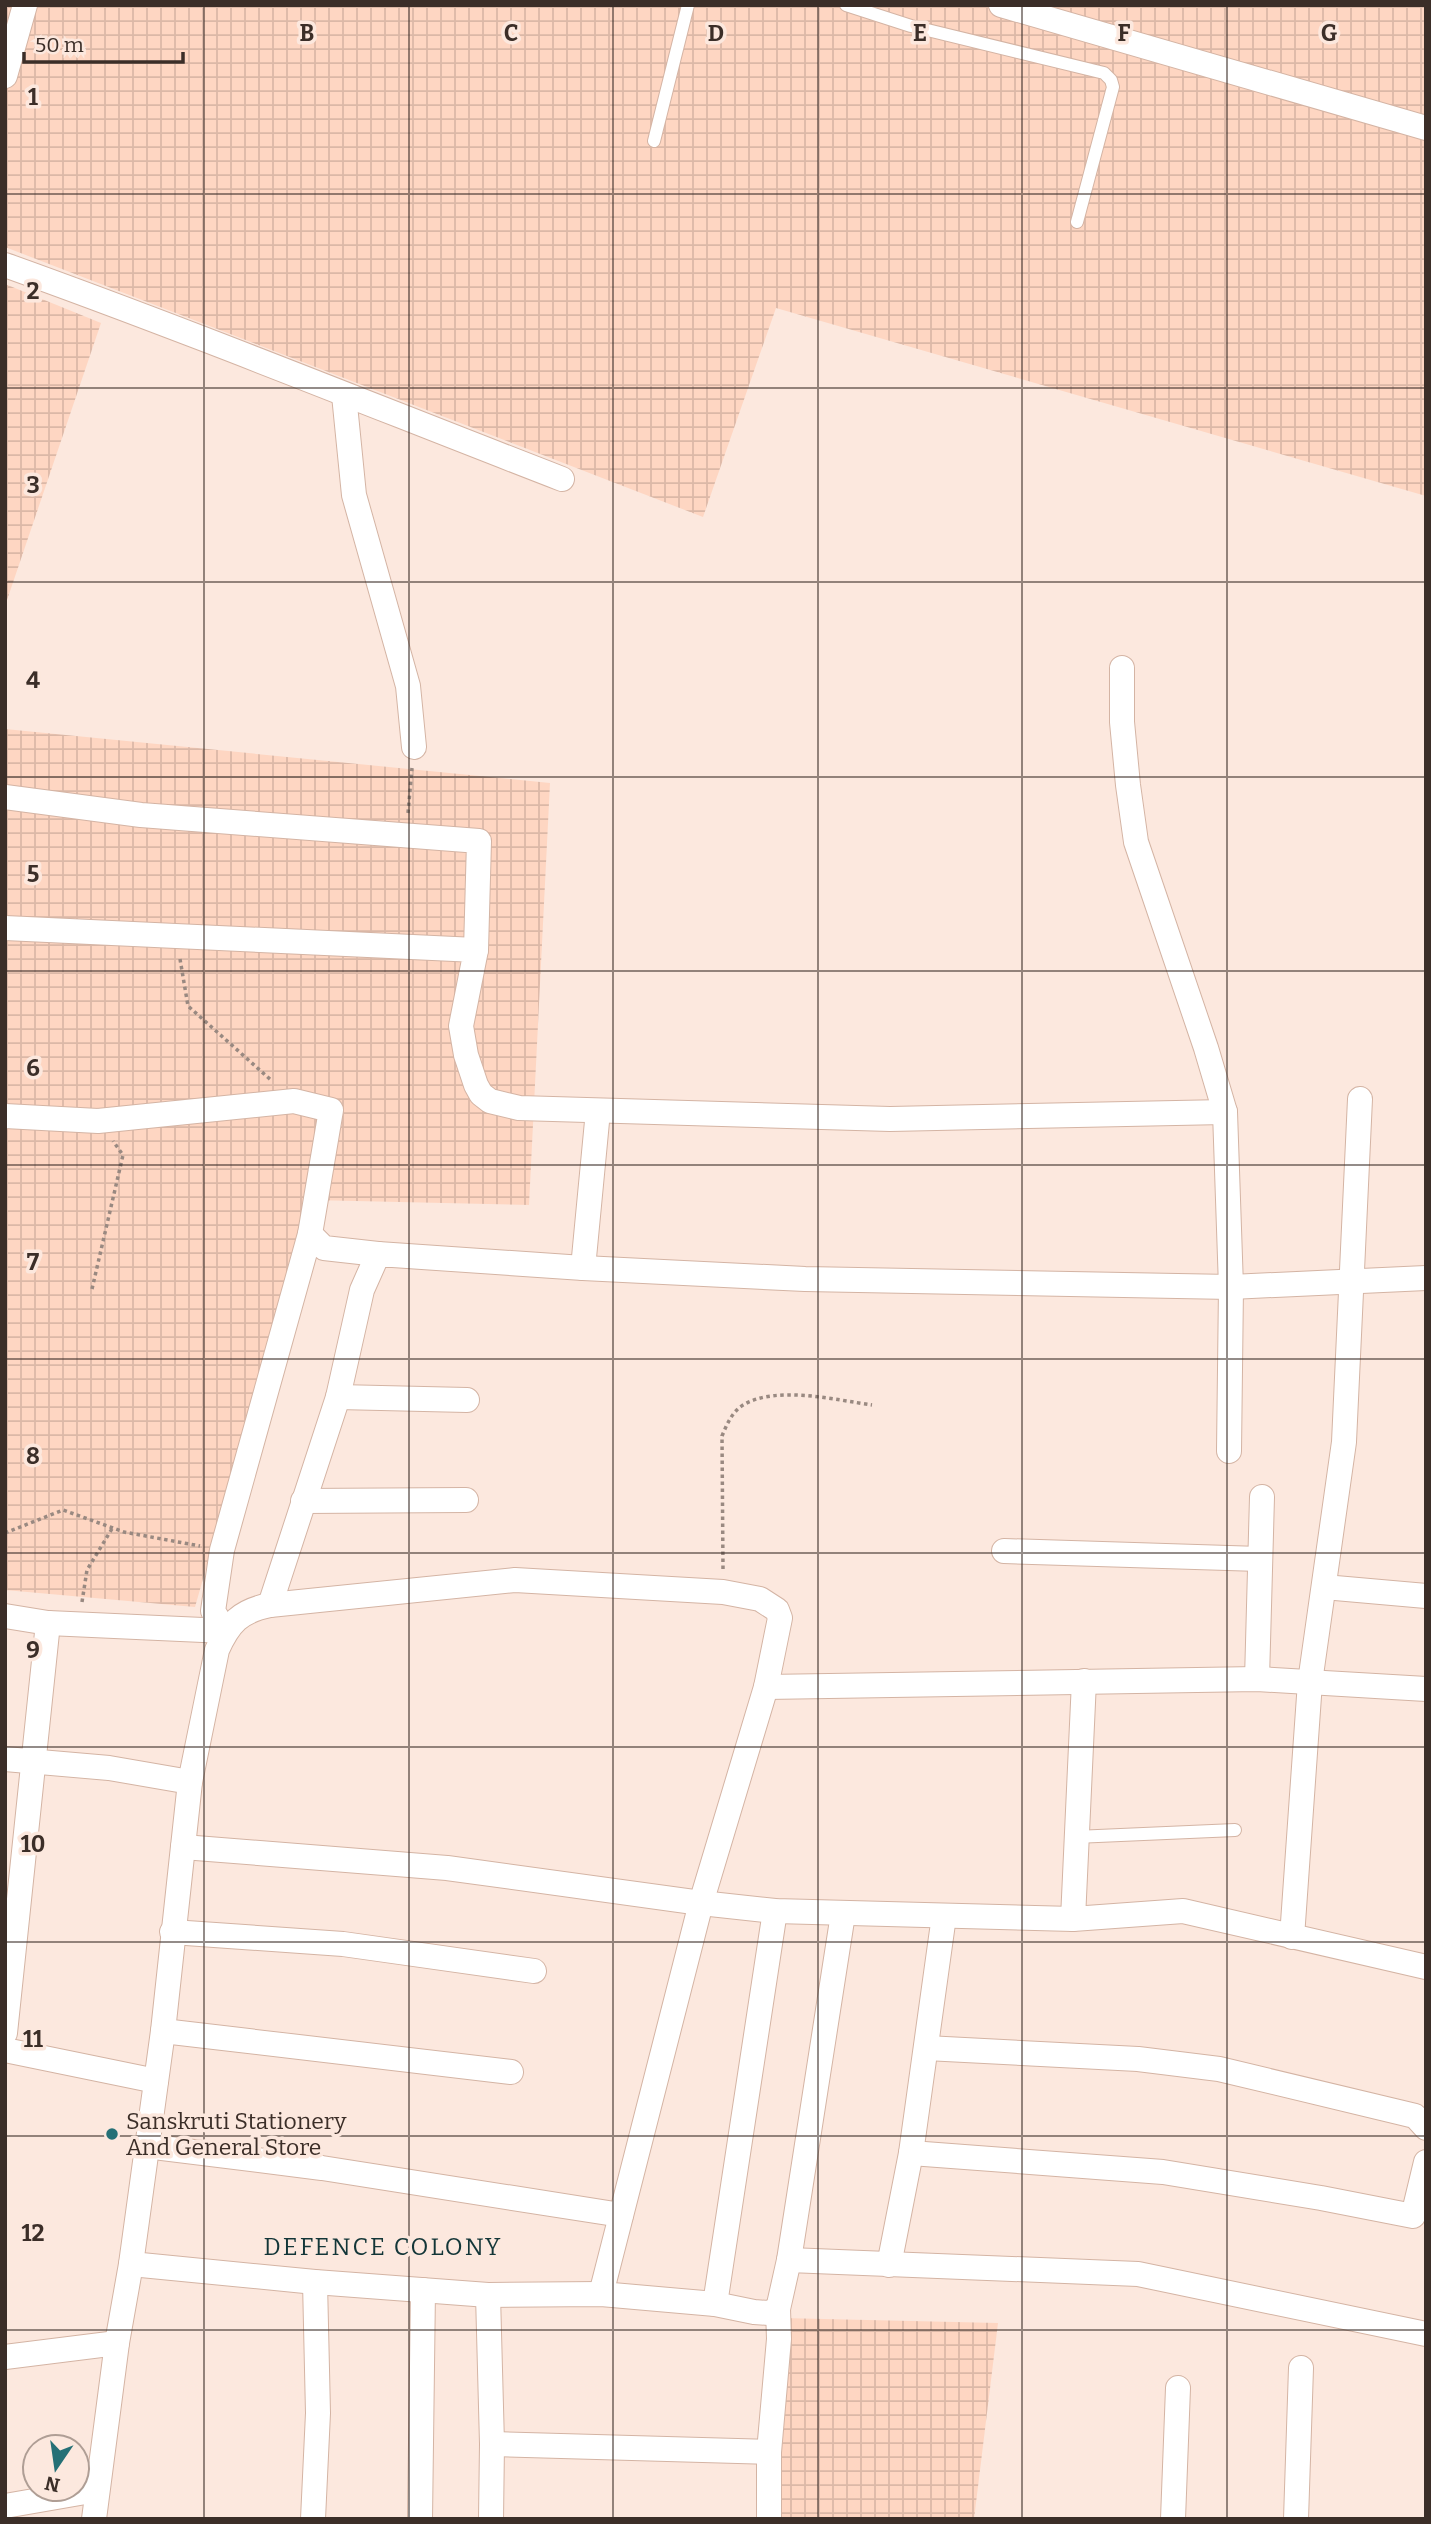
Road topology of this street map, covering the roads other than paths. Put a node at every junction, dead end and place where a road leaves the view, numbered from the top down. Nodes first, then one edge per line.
1 (24, 5) edge
2 (688, 5) edge
3 (846, 5) edge
4 (1001, 5) edge
5 (5, 76) edge
6 (1426, 128) edge
7 (654, 141) dead end
8 (1077, 222) dead end
9 (5, 265) edge
10 (344, 395) junction
11 (562, 478) dead end
12 (1122, 667) dead end
13 (414, 747) road end
14 (5, 797) edge
15 (5, 928) edge
16 (476, 950) junction
17 (1360, 1099) dead end
18 (598, 1111) junction
19 (1225, 1112) junction
20 (5, 1116) edge
21 (310, 1234) junction
22 (378, 1254) junction
23 (583, 1268) junction
24 (1426, 1278) edge
25 (1351, 1282) junction
26 (1231, 1287) junction
27 (338, 1397) junction
28 (467, 1400) dead end
29 (1229, 1451) dead end
30 (1262, 1497) dead end
31 (466, 1500) dead end
32 (303, 1501) junction
33 (1004, 1551) dead end
34 (1260, 1559) junction
35 (1324, 1587) junction
36 (1426, 1596) edge
37 (270, 1605) junction
38 (5, 1616) edge
39 (48, 1623) junction
40 (225, 1632) junction
41 (1257, 1679) junction
42 (1084, 1681) junction
43 (1310, 1682) junction
44 (766, 1687) junction
45 (1426, 1689) edge
46 (5, 1759) edge
47 (35, 1763) junction
48 (190, 1782) junction
49 (1235, 1830) dead end
50 (1075, 1837) junction
51 (183, 1847) junction
52 (701, 1903) junction
53 (11, 1910) edge
54 (775, 1911) junction
55 (843, 1914) junction
56 (944, 1916) junction
57 (1073, 1919) junction
58 (173, 1932) junction
59 (1292, 1937) junction
60 (1426, 1967) edge
61 (534, 1971) dead end
62 (163, 2031) junction
63 (5, 2033) edge
64 (926, 2048) junction
65 (5, 2050) edge
66 (510, 2072) dead end
67 (156, 2081) junction
68 (1426, 2127) edge
69 (146, 2146) junction
70 (911, 2153) junction
71 (1426, 2162) edge
72 (621, 2215) junction
73 (789, 2260) junction
74 (131, 2264) junction
75 (889, 2265) junction
76 (315, 2282) junction
77 (423, 2290) junction
78 (601, 2294) junction
79 (488, 2295) junction
80 (715, 2304) junction
81 (778, 2309) junction
82 (1426, 2334) edge
83 (117, 2343) junction
84 (5, 2357) edge
85 (1301, 2368) dead end
86 (1178, 2388) dead end
87 (492, 2444) junction
88 (769, 2452) junction
89 (97, 2490) junction
90 (5, 2506) edge
91 (94, 2519) edge
92 (313, 2519) edge
93 (420, 2519) edge
94 (491, 2519) edge
95 (769, 2519) edge
96 (1173, 2519) edge
97 (1296, 2519) edge

1 - 5 street
2 - 7 lane
3 - 8 lane
4 - 6 street
9 - 10 street
10 - 11 street
10 - 13 street
12 - 19 street
14 - 16 street
15 - 16 street
16 - 18 street
17 - 25 street
18 - 19 street
18 - 23 street
19 - 26 street
20 - 21 street
21 - 22 street
21 - 40 street
22 - 23 street
22 - 27 street
23 - 26 street
24 - 25 street
25 - 26 street
25 - 35 street
26 - 29 street
27 - 28 street
27 - 32 street
30 - 34 street
31 - 32 street
32 - 37 street
33 - 34 street
34 - 41 street
35 - 36 street
35 - 43 street
37 - 40 street
37 - 44 street
38 - 39 street
39 - 40 street
39 - 47 street
40 - 48 street
41 - 42 street
41 - 43 street
42 - 44 street
42 - 50 street
43 - 45 street
43 - 59 street
44 - 52 street
46 - 47 street
47 - 48 street
47 - 53 street
48 - 51 street
49 - 50 lane
50 - 57 street
51 - 52 street
51 - 58 street
52 - 54 street
52 - 72 street
53 - 63 street
54 - 55 street
54 - 80 street
55 - 56 street
55 - 73 street
56 - 57 street
56 - 64 street
57 - 59 street
58 - 61 street
58 - 62 street
59 - 60 street
62 - 66 street
62 - 67 street
64 - 68 street
64 - 70 street
65 - 67 street
67 - 69 street
69 - 72 street
69 - 74 street
70 - 71 street
70 - 75 street
72 - 78 street
73 - 75 street
73 - 81 street
74 - 76 street
74 - 83 street
75 - 82 street
76 - 77 street
76 - 92 street
77 - 79 street
77 - 93 street
78 - 79 street
78 - 80 street
79 - 87 street
80 - 81 street
81 - 88 street
83 - 84 street
83 - 89 street
85 - 97 street
86 - 96 street
87 - 88 street
87 - 94 street
88 - 95 street
89 - 90 street
89 - 91 street

